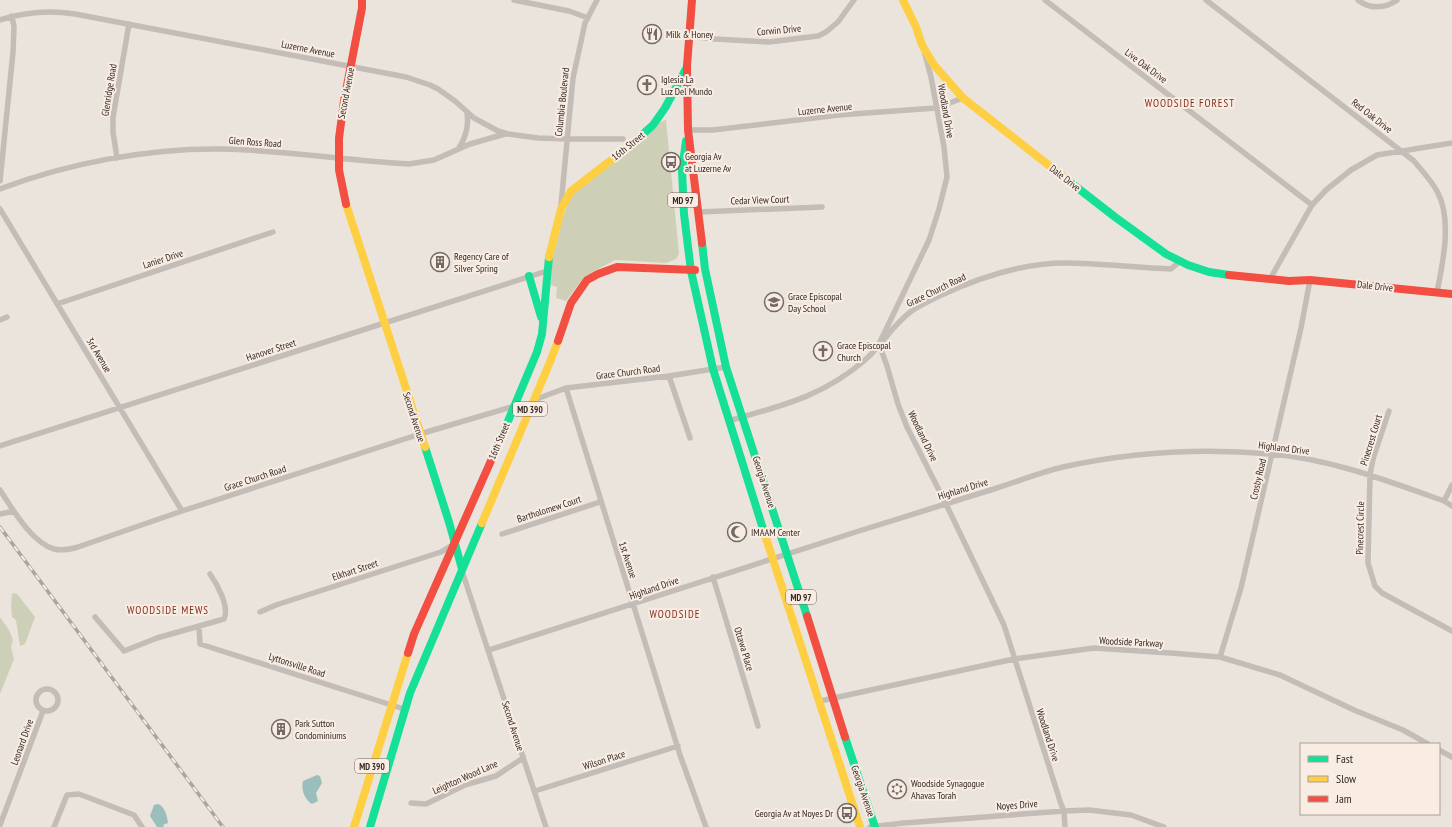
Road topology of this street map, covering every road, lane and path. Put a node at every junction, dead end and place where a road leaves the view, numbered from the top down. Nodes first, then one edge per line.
1 (362, 0) edge
2 (514, 0) edge
3 (597, 0) edge
4 (692, 0) edge
5 (854, 0) edge
6 (903, 0) edge
7 (1045, 0) edge
8 (1206, 0) edge
9 (1358, 0) edge
10 (1397, 0) edge
11 (532, 2) edge
12 (12, 16) junction
13 (588, 18) junction
14 (0, 20) edge
15 (129, 24) junction
16 (689, 36) junction
17 (922, 45) junction
18 (687, 66) junction
19 (351, 67) junction
20 (962, 98) junction
21 (936, 108) junction
22 (467, 113) junction
23 (688, 130) junction
24 (508, 134) junction
25 (567, 139) junction
26 (623, 139) dead end
27 (1452, 144) edge
28 (459, 148) junction
29 (1402, 151) junction
30 (117, 158) junction
31 (338, 158) junction
32 (0, 181) edge
33 (0, 189) edge
34 (1312, 205) junction
35 (822, 206) dead end
36 (0, 209) edge
37 (561, 209) junction
38 (699, 212) junction
39 (274, 232) dead end
40 (1180, 261) junction
41 (705, 269) junction
42 (547, 271) junction
43 (691, 271) junction
44 (529, 276) junction
45 (1270, 279) junction
46 (1310, 280) junction
47 (1438, 292) junction
48 (1452, 294) edge
49 (57, 304) junction
50 (7, 317) dead end
51 (0, 320) edge
52 (384, 323) junction
53 (543, 323) junction
54 (879, 344) junction
55 (726, 367) junction
56 (713, 369) junction
57 (669, 376) junction
58 (566, 388) junction
59 (534, 400) junction
60 (515, 406) junction
61 (120, 407) junction
62 (1389, 411) dead end
63 (742, 417) junction
64 (728, 421) junction
65 (420, 434) junction
66 (690, 438) dead end
67 (0, 446) edge
68 (1273, 454) junction
69 (1370, 475) junction
70 (1452, 485) edge
71 (0, 490) edge
72 (1444, 501) junction
73 (600, 502) junction
74 (946, 504) junction
75 (1452, 506) edge
76 (12, 511) junction
77 (182, 511) junction
78 (0, 514) edge
79 (502, 534) dead end
80 (455, 544) junction
81 (787, 554) junction
82 (773, 558) junction
83 (462, 569) junction
84 (210, 574) dead end
85 (713, 577) junction
86 (633, 604) junction
87 (260, 612) dead end
88 (95, 618) dead end
89 (199, 626) junction
90 (1452, 631) edge
91 (489, 650) junction
92 (1220, 657) junction
93 (1014, 658) junction
94 (832, 698) junction
95 (820, 701) junction
96 (391, 705) junction
97 (404, 709) junction
98 (43, 711) junction
99 (758, 726) dead end
100 (1426, 743) edge
101 (678, 746) junction
102 (1440, 751) edge
103 (1452, 757) edge
104 (523, 758) junction
105 (535, 791) junction
106 (411, 802) dead end
107 (1064, 811) junction
108 (0, 826) edge
109 (54, 827) edge
110 (142, 827) edge
111 (354, 827) edge
112 (370, 827) edge
113 (546, 827) edge
114 (706, 827) edge
115 (860, 827) edge
116 (874, 827) edge
117 (1065, 827) edge
118 (1164, 827) edge

1 - 19 main road, Second Avenue
2 - 11 street
3 - 13 street, Columbia Boulevard
4 - 16 main road, Georgia Avenue / MD 97
5 - 16 street, Corwin Drive
6 - 17 main road, Dale Drive
7 - 34 street, Live Oak Drive
8 - 29 street, Red Oak Drive
9 - 10 street
11 - 13 street
12 - 14 street, Luzerne Avenue
12 - 15 street, Luzerne Avenue
12 - 32 street
13 - 25 street, Columbia Boulevard
15 - 19 street, Luzerne Avenue
15 - 30 street, Glenridge Road
16 - 18 main road, Georgia Avenue / MD 97
17 - 20 main road, Dale Drive
17 - 21 street, Woodland Drive
18 - 23 main road, Georgia Avenue / MD 97
18 - 37 main road, 16th Street / MD 390
19 - 22 street, Luzerne Avenue
19 - 31 main road, Second Avenue
20 - 21 street, Luzerne Avenue
20 - 40 main road, Dale Drive
21 - 23 street, Luzerne Avenue
21 - 54 street, Woodland Drive
22 - 24 street, Luzerne Avenue
22 - 28 street
23 - 38 main road, Georgia Avenue / MD 97
23 - 43 main road, Georgia Avenue / MD 97
24 - 25 street, Luzerne Avenue
24 - 28 street, Glen Ross Road
25 - 26 street, Luzerne Avenue
25 - 37 street, Columbia Boulevard
27 - 29 street
28 - 31 street, Glen Ross Road
29 - 34 street
29 - 47 street, Red Oak Drive
30 - 31 street, Glen Ross Road
30 - 33 street, Glen Ross Road
31 - 52 main road, Second Avenue
34 - 45 street
35 - 38 street, Cedar View Court
36 - 49 street, 3rd Avenue
37 - 42 main road, 16th Street / MD 390
38 - 41 main road, Georgia Avenue / MD 97
39 - 49 street, Lanier Drive
40 - 45 main road, Dale Drive
40 - 54 street, Grace Church Road
41 - 43 main road, 16th Street / MD 390
41 - 55 main road, Georgia Avenue / MD 97
42 - 44 street, Hanover Street
42 - 53 main road, 16th Street / MD 390
43 - 56 main road, Georgia Avenue / MD 97
43 - 59 main road, 16th Street / MD 390
44 - 52 street, Hanover Street
44 - 53 main road
45 - 46 main road, Dale Drive
46 - 47 main road, Dale Drive
46 - 68 street, Crosby Road
47 - 48 main road, Dale Drive
49 - 61 street, 3rd Avenue
50 - 51 street
52 - 61 street, Hanover Street
52 - 65 main road, Second Avenue
53 - 60 main road, 16th Street / MD 390
54 - 63 street, Grace Church Road
54 - 74 street, Woodland Drive
55 - 56 street, Grace Church Road
55 - 63 main road, Georgia Avenue / MD 97
56 - 57 street, Grace Church Road
56 - 64 main road, Georgia Avenue / MD 97
57 - 58 street, Grace Church Road
57 - 66 street
58 - 59 street, Grace Church Road
58 - 73 street, 1st Avenue
59 - 83 main road, 16th Street / MD 390
60 - 65 street, Grace Church Road
60 - 80 main road, 16th Street / MD 390
61 - 67 street, Hanover Street
61 - 77 street, 3rd Avenue
62 - 69 street, Pinecrest Court
63 - 64 street, Grace Church Road
63 - 81 main road, Georgia Avenue / MD 97
64 - 82 main road, Georgia Avenue / MD 97
65 - 77 street, Grace Church Road
65 - 80 main road, Second Avenue
68 - 69 street, Highland Drive
68 - 74 street, Highland Drive
68 - 92 street, Crosby Road
69 - 72 street, Highland Drive
69 - 90 street, Pinecrest Circle
70 - 72 street
71 - 76 street, Grace Church Road
72 - 75 street, Highland Drive
73 - 79 street, Bartholomew Court
73 - 86 street, 1st Avenue
74 - 81 street, Highland Drive
74 - 93 street, Woodland Drive
76 - 77 street, Grace Church Road
76 - 78 street
80 - 83 main road, Second Avenue
80 - 87 street, Elkhart Street
80 - 96 main road, 16th Street / MD 390
81 - 82 street, Highland Drive
81 - 94 main road, Georgia Avenue / MD 97
82 - 85 street, Highland Drive
82 - 95 main road, Georgia Avenue / MD 97
83 - 91 street, Second Avenue
83 - 97 main road, 16th Street / MD 390
84 - 89 street
85 - 86 street, Highland Drive
85 - 99 street, Ottawa Place
86 - 91 street, Highland Drive
86 - 101 street, 1st Avenue
88 - 89 street
89 - 96 street, Lyttonsville Road
91 - 104 street, Second Avenue
92 - 93 street, Woodside Parkway
92 - 100 street, Woodside Parkway
93 - 94 street, Woodside Parkway
93 - 107 street, Woodland Drive
94 - 95 street, Woodside Parkway
94 - 116 main road, Georgia Avenue / MD 97
95 - 115 main road, Georgia Avenue / MD 97
96 - 97 street, Lyttonsville Road
96 - 111 main road, 16th Street / MD 390
97 - 112 main road, 16th Street / MD 390
98 - 98 street, Leonard Drive
98 - 108 street, Leonard Drive
101 - 105 street, Wilson Place
101 - 114 street, 1st Avenue
102 - 103 street
104 - 105 street, Second Avenue
104 - 106 street, Leighton Wood Lane
105 - 113 street, Second Avenue
107 - 116 street, Noyes Drive
107 - 117 street, Woodland Drive
107 - 118 street, Noyes Drive
109 - 110 street

